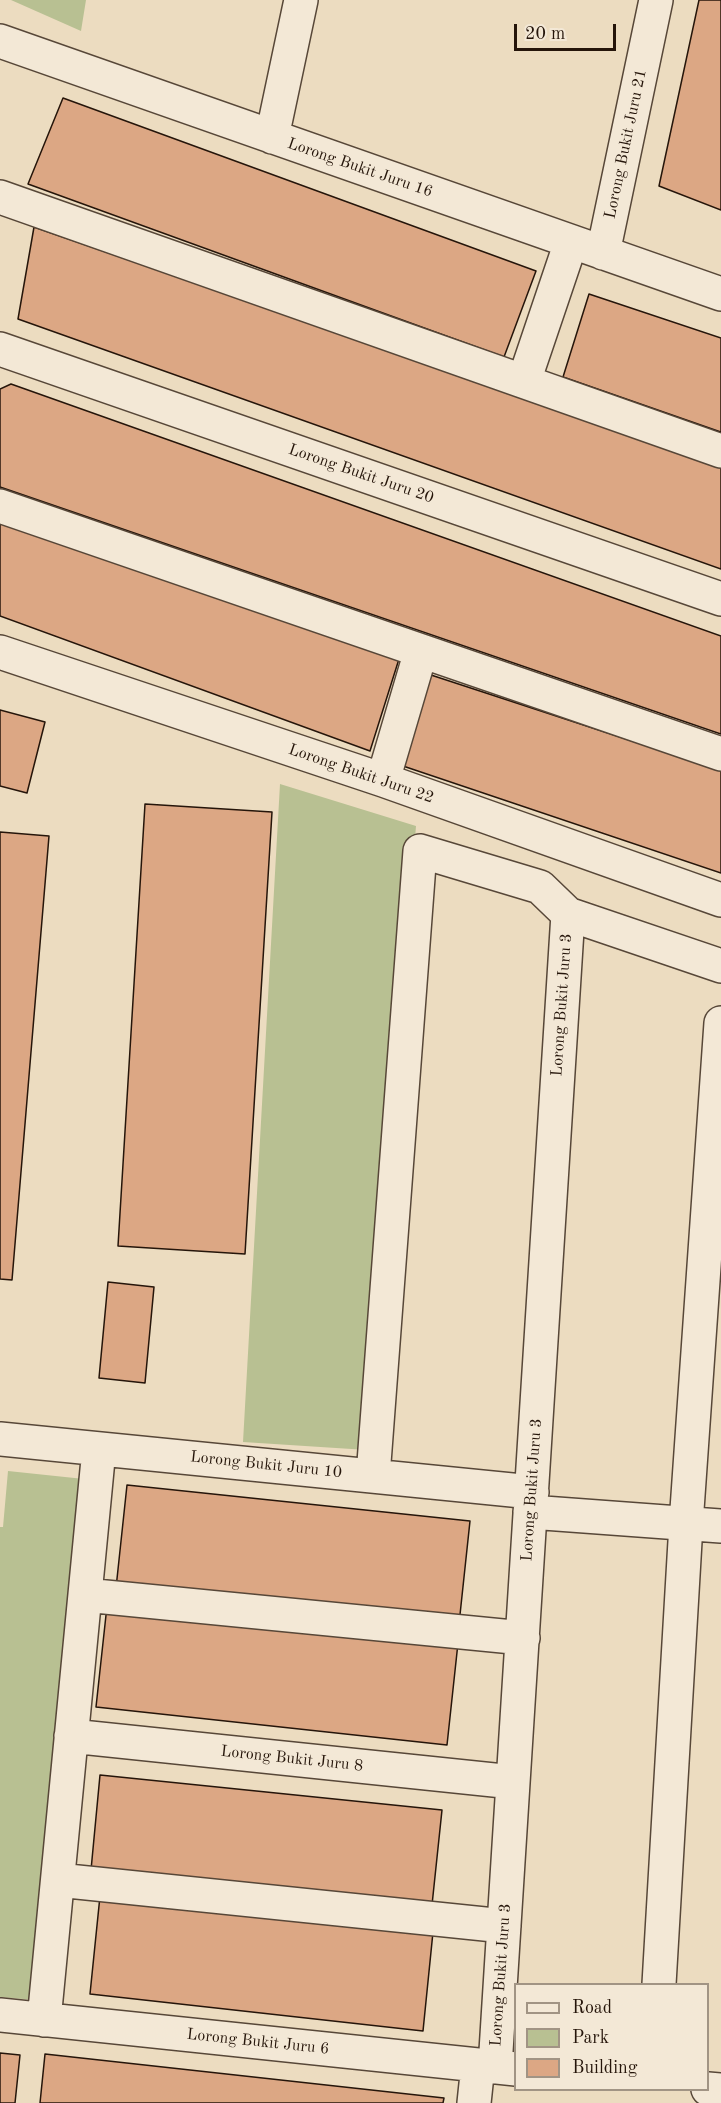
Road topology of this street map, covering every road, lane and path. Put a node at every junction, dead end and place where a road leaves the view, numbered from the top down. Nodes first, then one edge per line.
1 (302, 0) edge
2 (656, 0) edge
3 (0, 41) edge
4 (272, 137) junction
5 (0, 197) edge
6 (571, 242) junction
7 (603, 253) junction
8 (721, 294) edge
9 (0, 349) edge
10 (524, 381) junction
11 (721, 451) edge
12 (0, 506) edge
13 (721, 599) edge
14 (422, 651) junction
15 (0, 652) edge
16 (721, 754) edge
17 (383, 780) junction
18 (721, 900) edge
19 (568, 914) junction
20 (721, 966) edge
21 (721, 1023) edge
22 (0, 1439) edge
23 (99, 1449) junction
24 (372, 1476) junction
25 (531, 1502) junction
26 (686, 1524) junction
27 (721, 1526) edge
28 (85, 1595) junction
29 (523, 1638) junction
30 (71, 1736) junction
31 (513, 1782) junction
32 (58, 1880) junction
33 (504, 1926) junction
34 (659, 1983) edge
35 (0, 2015) edge
36 (44, 2020) junction
37 (496, 2067) edge
38 (474, 2103) edge

1 - 4 street
2 - 7 street, Lorong Bukit Juru 21
3 - 4 street, Lorong Bukit Juru 16
4 - 6 street, Lorong Bukit Juru 16
5 - 10 street
6 - 7 street, Lorong Bukit Juru 16
6 - 10 street
7 - 8 street, Lorong Bukit Juru 16
9 - 13 street, Lorong Bukit Juru 20
10 - 11 street
12 - 14 street
14 - 16 street
14 - 17 street
15 - 17 street, Lorong Bukit Juru 22
17 - 18 street, Lorong Bukit Juru 22
19 - 20 street
19 - 24 street
19 - 25 street, Lorong Bukit Juru 3
21 - 26 street
22 - 23 street, Lorong Bukit Juru 10
23 - 24 street, Lorong Bukit Juru 10
23 - 28 street
24 - 25 street, Lorong Bukit Juru 10
25 - 26 street, Lorong Bukit Juru 10
25 - 29 street, Lorong Bukit Juru 3
26 - 27 street, Lorong Bukit Juru 10
26 - 34 street
28 - 29 street
28 - 30 street
29 - 31 street, Lorong Bukit Juru 3
30 - 31 street, Lorong Bukit Juru 8
30 - 32 street
31 - 33 street, Lorong Bukit Juru 3
32 - 33 street
32 - 36 street
33 - 37 street, Lorong Bukit Juru 3
35 - 36 street, Lorong Bukit Juru 6
36 - 37 street, Lorong Bukit Juru 6
37 - 38 street, Lorong Bukit Juru 3

